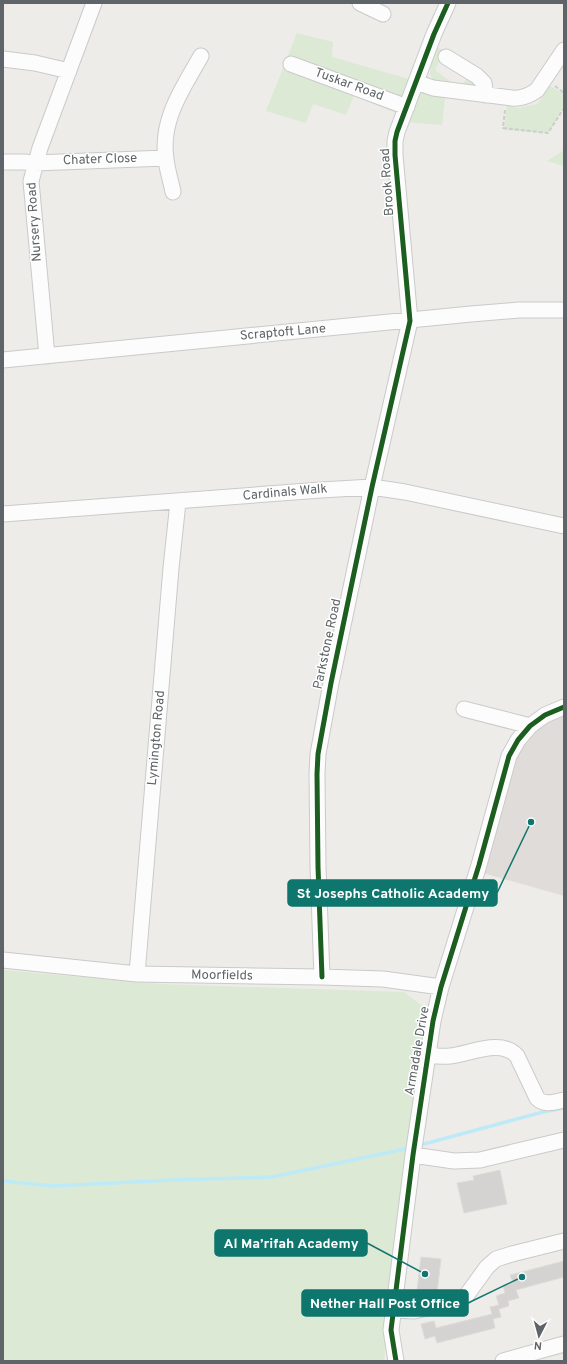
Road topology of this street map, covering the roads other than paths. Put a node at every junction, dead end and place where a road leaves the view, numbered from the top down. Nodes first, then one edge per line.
1 (360, 3) edge
2 (448, 3) edge
3 (91, 4) edge
4 (383, 14) dead end
5 (564, 50) edge
6 (201, 56) dead end
7 (446, 57) dead end
8 (3, 59) edge
9 (291, 64) dead end
10 (70, 71) junction
11 (416, 82) junction
12 (486, 95) junction
13 (407, 107) junction
14 (166, 158) junction
15 (3, 162) edge
16 (35, 163) junction
17 (173, 192) dead end
18 (564, 310) edge
19 (410, 321) junction
20 (47, 356) junction
21 (3, 360) edge
22 (372, 487) junction
23 (178, 502) junction
24 (3, 514) edge
25 (564, 526) edge
26 (564, 707) edge
27 (464, 709) dead end
28 (530, 726) junction
29 (3, 960) edge
30 (137, 974) junction
31 (322, 977) junction
32 (441, 988) junction
33 (428, 1056) junction
34 (564, 1100) edge
35 (564, 1140) edge
36 (413, 1155) junction
37 (564, 1240) edge
38 (394, 1310) junction
39 (564, 1344) edge
40 (396, 1361) edge
41 (502, 1361) edge

1 - 4 street
2 - 11 street, Brook Road
3 - 10 street, Nursery Road
5 - 12 street
6 - 14 street
7 - 12 street
8 - 10 street
9 - 13 street, Tuskar Road
10 - 16 street, Nursery Road
11 - 12 street
11 - 13 street, Brook Road
13 - 19 street, Brook Road
14 - 16 street, Chater Close
14 - 17 street
15 - 16 street, Chater Close
16 - 20 street, Nursery Road
18 - 19 street, Scraptoft Lane
19 - 20 street, Scraptoft Lane
19 - 22 street, Parkstone Road
20 - 21 street, Scraptoft Lane
22 - 23 street, Cardinals Walk
22 - 25 street, Cardinals Walk
22 - 31 street, Parkstone Road
23 - 24 street, Cardinals Walk
23 - 30 street, Lymington Road
26 - 28 street, Armadale Drive
27 - 28 street
28 - 32 street, Armadale Drive
29 - 30 street, Moorfields
30 - 31 street, Moorfields
31 - 32 street, Moorfields
32 - 33 street, Armadale Drive
33 - 34 street
33 - 36 street, Armadale Drive
35 - 36 street
36 - 38 street, Armadale Drive
37 - 38 street
38 - 40 street, Armadale Drive
39 - 41 street

